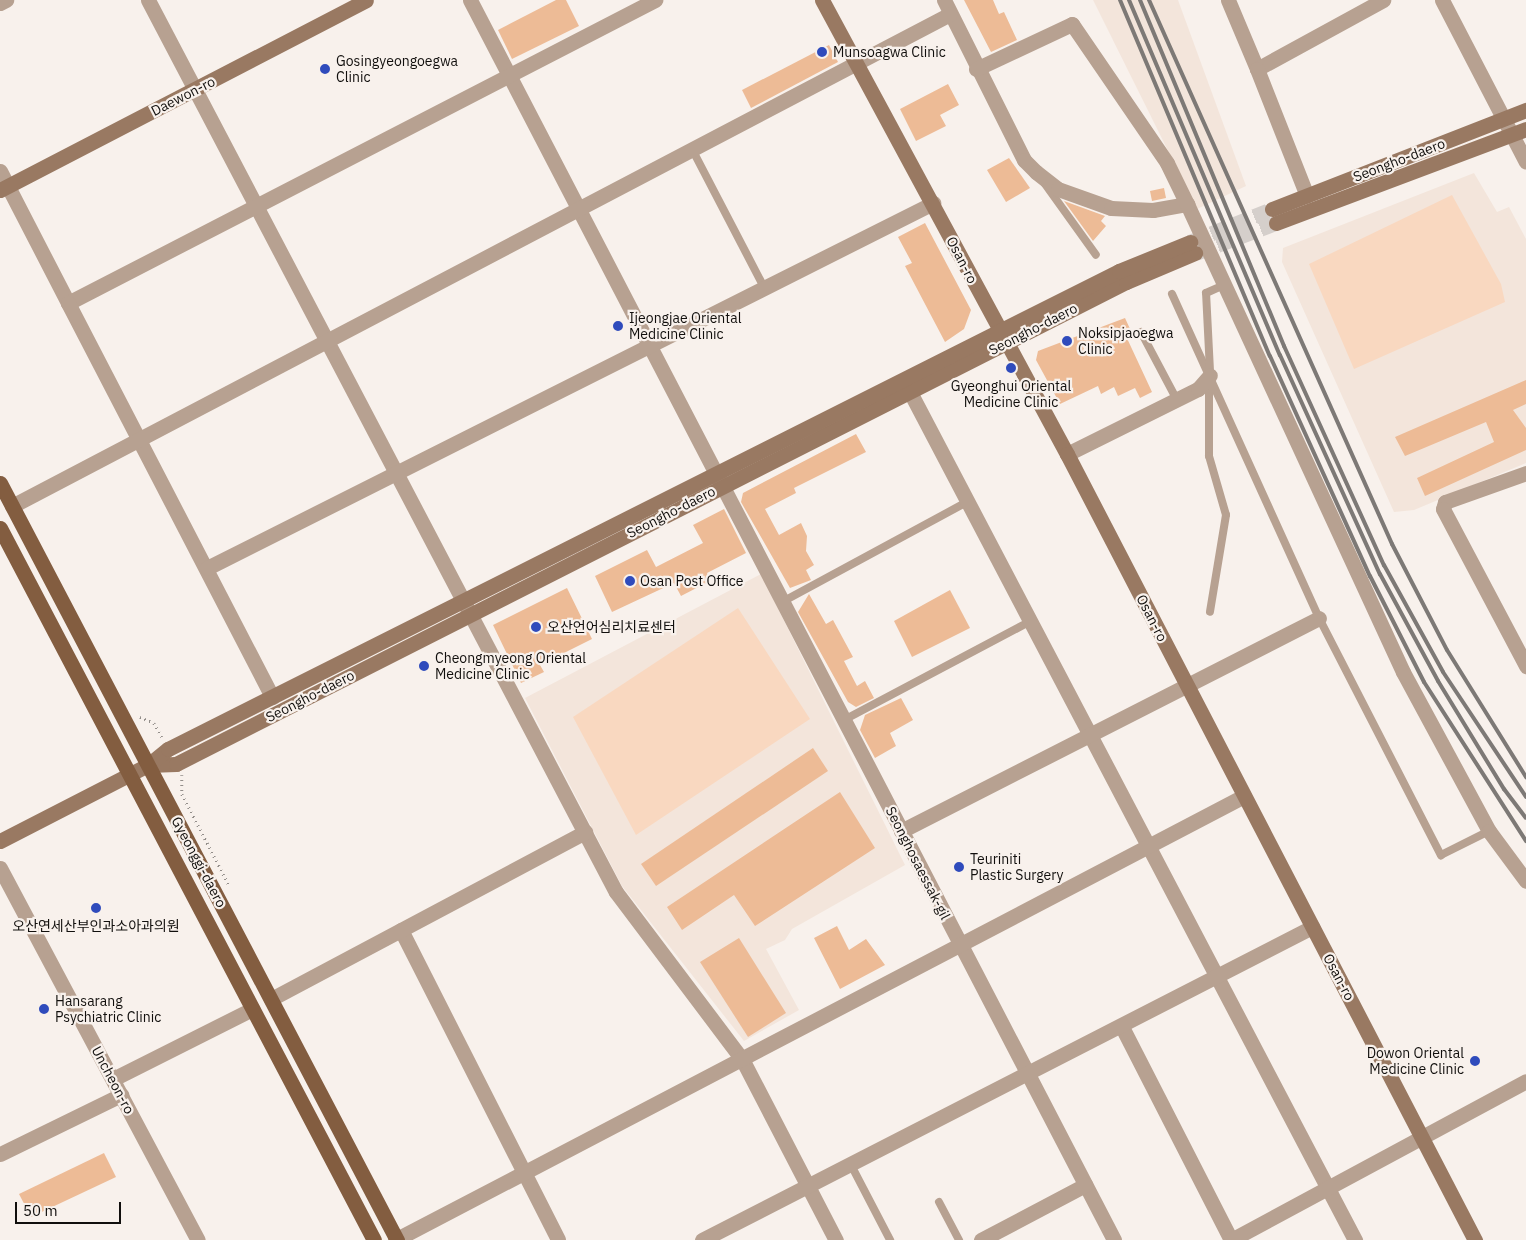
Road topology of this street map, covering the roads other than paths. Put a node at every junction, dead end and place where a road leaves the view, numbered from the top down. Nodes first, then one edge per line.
1 (6, 0) edge
2 (148, 0) edge
3 (366, 0) edge
4 (470, 0) edge
5 (654, 0) edge
6 (822, 0) edge
7 (944, 0) edge
8 (1228, 0) edge
9 (1383, 0) edge
10 (1442, 0) edge
11 (0, 3) edge
12 (950, 14) junction
13 (856, 64) junction
14 (976, 69) junction
15 (1257, 69) junction
16 (509, 75) junction
17 (196, 90) junction
18 (1526, 110) edge
19 (1502, 119) junction
20 (1526, 129) edge
21 (1510, 135) junction
22 (692, 149) junction
23 (1526, 162) edge
24 (0, 171) edge
25 (1036, 172) junction
26 (4, 188) edge
27 (1307, 196) junction
28 (933, 203) junction
29 (1187, 204) junction
30 (257, 206) junction
31 (578, 208) junction
32 (1192, 248) tunnel mouth
33 (1096, 255) dead end
34 (1224, 285) junction
35 (765, 289) junction
36 (1172, 294) dead end
37 (68, 303) junction
38 (1141, 332) dead end
39 (1002, 337) junction
40 (326, 338) junction
41 (652, 347) junction
42 (1210, 375) junction
43 (910, 392) junction
44 (1177, 400) junction
45 (141, 440) junction
46 (1067, 454) junction
47 (1526, 473) edge
48 (395, 474) junction
49 (719, 480) junction
50 (0, 483) edge
51 (967, 502) junction
52 (12, 506) junction
53 (0, 528) edge
54 (207, 568) junction
55 (462, 601) junction
56 (782, 602) junction
57 (1210, 612) dead end
58 (470, 615) junction
59 (1319, 618) junction
60 (1029, 622) junction
61 (1526, 666) edge
62 (1188, 686) junction
63 (272, 697) junction
64 (842, 721) junction
65 (1088, 737) junction
66 (148, 764) junction
67 (130, 774) junction
68 (1244, 796) junction
69 (901, 831) junction
70 (1488, 831) junction
71 (585, 832) junction
72 (0, 841) edge
73 (1146, 847) junction
74 (0, 868) edge
75 (1526, 880) edge
76 (1312, 927) junction
77 (401, 930) junction
78 (960, 944) junction
79 (1215, 978) junction
80 (270, 999) junction
81 (252, 1009) junction
82 (1122, 1027) junction
83 (742, 1059) junction
84 (1028, 1076) junction
85 (113, 1080) junction
86 (1526, 1081) edge
87 (121, 1095) junction
88 (1424, 1138) junction
89 (0, 1154) edge
90 (850, 1163) junction
91 (524, 1173) junction
92 (808, 1185) junction
93 (1085, 1185) junction
94 (1329, 1189) junction
95 (939, 1202) dead end
96 (198, 1240) edge
97 (374, 1240) edge
98 (396, 1240) edge
99 (558, 1240) edge
100 (702, 1240) edge
101 (836, 1240) edge
102 (890, 1240) edge
103 (959, 1240) edge
104 (981, 1240) edge
105 (1114, 1240) edge
106 (1231, 1240) edge
107 (1355, 1240) edge
108 (1476, 1240) edge

1 - 11 street
2 - 17 street
3 - 17 main road, Daewon-ro
4 - 16 street, Seonghosaessak-gil
5 - 16 street
6 - 13 main road, Osan-ro
7 - 12 street
8 - 15 street
9 - 15 street
10 - 19 street
12 - 13 street
12 - 14 street
13 - 22 street
13 - 28 main road, Osan-ro
14 - 25 street
14 - 29 street
15 - 27 street
16 - 30 street
16 - 31 street, Seonghosaessak-gil
17 - 26 main road, Daewon-ro
17 - 30 street
18 - 19 main road, Seongho-daero
19 - 21 street
19 - 27 main road, Seongho-daero
20 - 21 main road, Seongho-daero
21 - 23 street
21 - 27 main road, Seongho-daero
22 - 31 street
22 - 35 lane
24 - 26 street
25 - 29 street
25 - 33 lane
26 - 37 street
28 - 35 street
28 - 39 main road, Osan-ro
29 - 34 street
30 - 37 street
30 - 40 street
31 - 40 street
31 - 41 street, Seonghosaessak-gil
32 - 39 main road, Seongho-daero
34 - 42 lane
34 - 70 street
35 - 41 street
36 - 42 lane
37 - 45 street
38 - 44 lane
39 - 43 main road, Seongho-daero
39 - 46 main road, Osan-ro
39 - 49 main road, Seongho-daero
40 - 45 street
40 - 48 street
41 - 48 street
41 - 49 street, Seonghosaessak-gil
42 - 44 street
42 - 57 lane
42 - 59 lane
43 - 49 main road, Seongho-daero
43 - 51 street
44 - 46 street
45 - 52 street
45 - 54 street
46 - 62 main road, Osan-ro
47 - 61 street
48 - 54 street
48 - 55 street
49 - 55 main road, Seongho-daero
49 - 56 street, Seonghosaessak-gil
49 - 58 main road, Seongho-daero
50 - 52 main road, Gyeonggi-daero
51 - 56 lane
51 - 60 street
52 - 66 main road, Gyeonggi-daero
53 - 67 main road, Gyeonggi-daero
54 - 63 street
55 - 58 street
55 - 63 main road, Seongho-daero
56 - 64 street, Seonghosaessak-gil
58 - 66 main road, Seongho-daero
58 - 71 street
59 - 62 street
59 - 70 lane
60 - 64 lane
60 - 65 street
62 - 65 street
62 - 68 main road, Osan-ro
63 - 66 main road, Seongho-daero
64 - 69 street, Seonghosaessak-gil
65 - 69 street
65 - 73 street
66 - 67 main road, Seongho-daero
66 - 80 main road, Gyeonggi-daero
67 - 72 main road, Seongho-daero
67 - 81 main road, Gyeonggi-daero
68 - 73 street
68 - 76 main road, Osan-ro
69 - 78 street, Seonghosaessak-gil
70 - 75 street
71 - 77 street
71 - 83 street
73 - 78 street
73 - 79 street
74 - 85 street, Uncheon-ro
76 - 79 street
76 - 88 main road, Osan-ro
77 - 80 street
77 - 91 street
78 - 83 street
78 - 84 street, Seonghosaessak-gil
79 - 82 street
79 - 94 street
80 - 98 main road, Gyeonggi-daero
81 - 85 street
81 - 97 main road, Gyeonggi-daero
82 - 84 street
82 - 106 street
83 - 91 street
83 - 92 street
84 - 90 street
84 - 93 street, Seonghosaessak-gil
85 - 87 street, Uncheon-ro
86 - 88 street
87 - 89 street
87 - 96 street, Uncheon-ro
88 - 94 street
88 - 108 main road, Osan-ro
90 - 92 street
90 - 102 lane
91 - 98 street
91 - 99 street
92 - 100 street
92 - 101 street
93 - 104 street
93 - 105 street, Seonghosaessak-gil
94 - 106 street
94 - 107 street
95 - 103 lane

